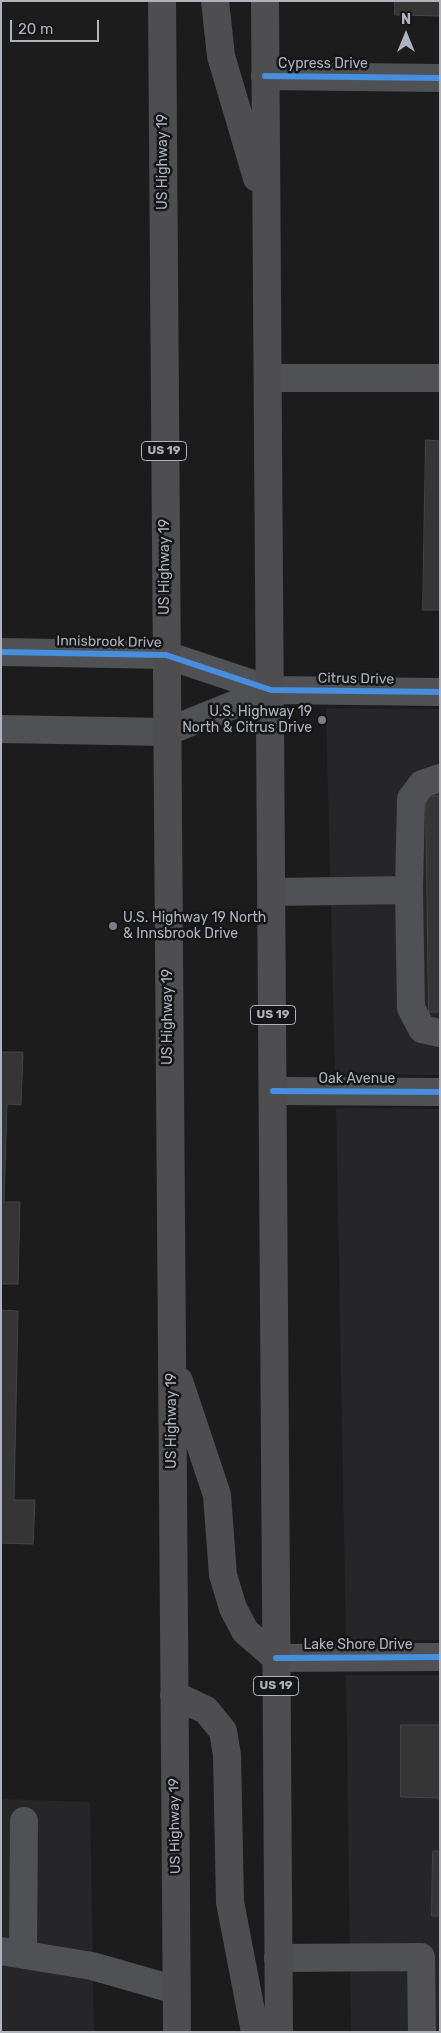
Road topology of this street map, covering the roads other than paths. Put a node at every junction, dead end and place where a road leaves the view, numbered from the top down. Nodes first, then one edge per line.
1 (162, 1) edge
2 (215, 1) edge
3 (265, 1) edge
4 (265, 76) junction
5 (440, 78) edge
6 (267, 211) junction
7 (268, 378) junction
8 (440, 378) edge
9 (1, 652) edge
10 (166, 655) junction
11 (271, 690) junction
12 (440, 692) edge
13 (1, 729) edge
14 (166, 732) junction
15 (440, 778) edge
16 (409, 890) junction
17 (272, 892) junction
18 (440, 1034) edge
19 (273, 1091) junction
20 (440, 1092) edge
21 (171, 1358) junction
22 (440, 1657) edge
23 (276, 1658) junction
24 (174, 1695) junction
25 (24, 1821) dead end
26 (12, 1952) edge
27 (431, 1957) edge
28 (278, 1958) junction
29 (176, 1990) junction
30 (177, 2032) edge
31 (255, 2032) edge
32 (278, 2032) edge
33 (422, 2032) edge

1 - 10 highway, US Highway 19 / US 19
2 - 6 highway
3 - 4 highway, US 19
4 - 5 street, Cypress Drive
4 - 6 highway, US 19
6 - 7 highway, US 19
7 - 8 street
7 - 11 highway, US 19
9 - 10 street, Innisbrook Drive
10 - 11 street, Innisbrook Drive
10 - 14 highway, US Highway 19 / US 19
11 - 12 street, Citrus Drive
11 - 14 street
11 - 17 highway, US 19
13 - 14 street
14 - 21 highway, US Highway 19 / US 19
15 - 16 street
16 - 17 street
16 - 18 street
17 - 19 highway, US 19
19 - 20 street, Oak Avenue
19 - 23 highway, US 19
21 - 23 highway
21 - 24 highway, US Highway 19 / US 19
22 - 23 street, Lake Shore Drive
23 - 28 highway, US 19
24 - 29 highway, US Highway 19 / US 19
24 - 31 highway
25 - 26 street
26 - 29 street
27 - 28 street
27 - 33 street
28 - 32 highway, US 19
29 - 30 highway, US Highway 19 / US 19

